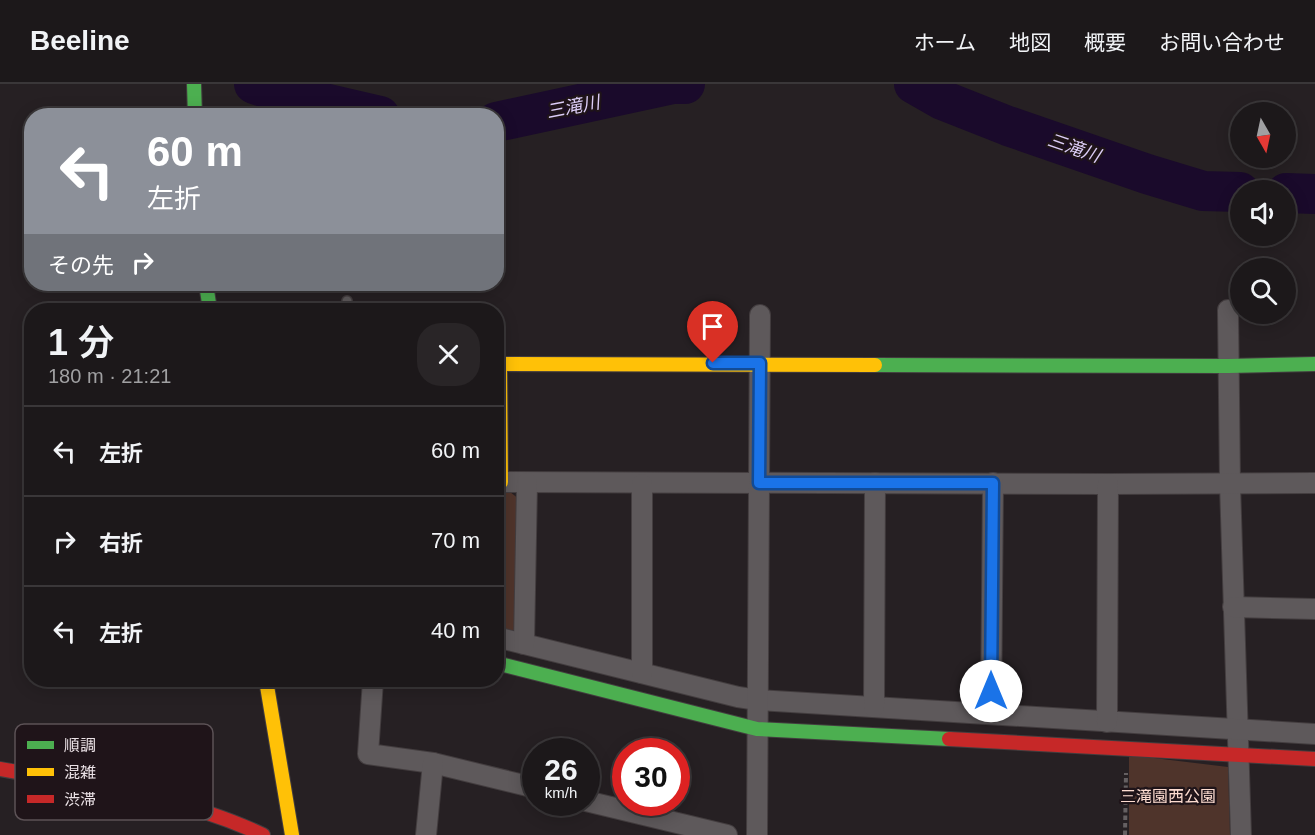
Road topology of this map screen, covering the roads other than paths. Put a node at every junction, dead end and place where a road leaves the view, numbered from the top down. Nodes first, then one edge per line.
1 (194, 84) edge
2 (195, 108) edge
3 (1227, 310) dead end
4 (760, 315) dead end
5 (760, 363) junction
6 (504, 364) edge
7 (1315, 364) edge
8 (1228, 366) junction
9 (504, 482) edge
10 (527, 483) junction
11 (642, 483) junction
12 (759, 483) junction
13 (875, 483) junction
14 (993, 483) junction
15 (1315, 483) edge
16 (1108, 484) junction
17 (1230, 484) junction
18 (1233, 607) junction
19 (1315, 609) edge
20 (504, 639) edge
21 (524, 644) junction
22 (504, 665) edge
23 (642, 672) junction
24 (267, 687) edge
25 (373, 687) edge
26 (758, 700) junction
27 (874, 707) junction
28 (991, 714) junction
29 (1107, 722) junction
30 (1237, 728) junction
31 (757, 729) junction
32 (1315, 734) edge
33 (1238, 754) junction
34 (1315, 759) edge
35 (433, 763) junction
36 (0, 769) edge
37 (15, 772) edge
38 (522, 785) edge
39 (600, 804) edge
40 (213, 816) edge
41 (263, 835) edge
42 (292, 835) edge
43 (426, 835) edge
44 (727, 835) edge
45 (757, 835) edge
46 (1241, 835) edge

1 - 2 street
3 - 8 street
4 - 5 street
5 - 6 street
5 - 8 street
5 - 12 street
7 - 8 street
8 - 17 street
9 - 10 street
10 - 11 street
10 - 21 street
11 - 12 street
11 - 23 street
12 - 13 street
12 - 26 street
13 - 14 street
13 - 27 street
14 - 16 street
14 - 28 street
15 - 17 street
16 - 17 street
16 - 29 street
17 - 18 street
18 - 19 street
18 - 30 street
20 - 21 street
21 - 23 street
22 - 31 street
23 - 26 street
24 - 42 street
25 - 35 street
26 - 27 street
26 - 31 street
27 - 28 street
28 - 29 street
29 - 30 street
30 - 32 street
30 - 33 street
31 - 33 street
31 - 45 street
33 - 34 street
33 - 46 street
35 - 38 street
35 - 43 street
36 - 37 street
39 - 44 street
40 - 41 street

